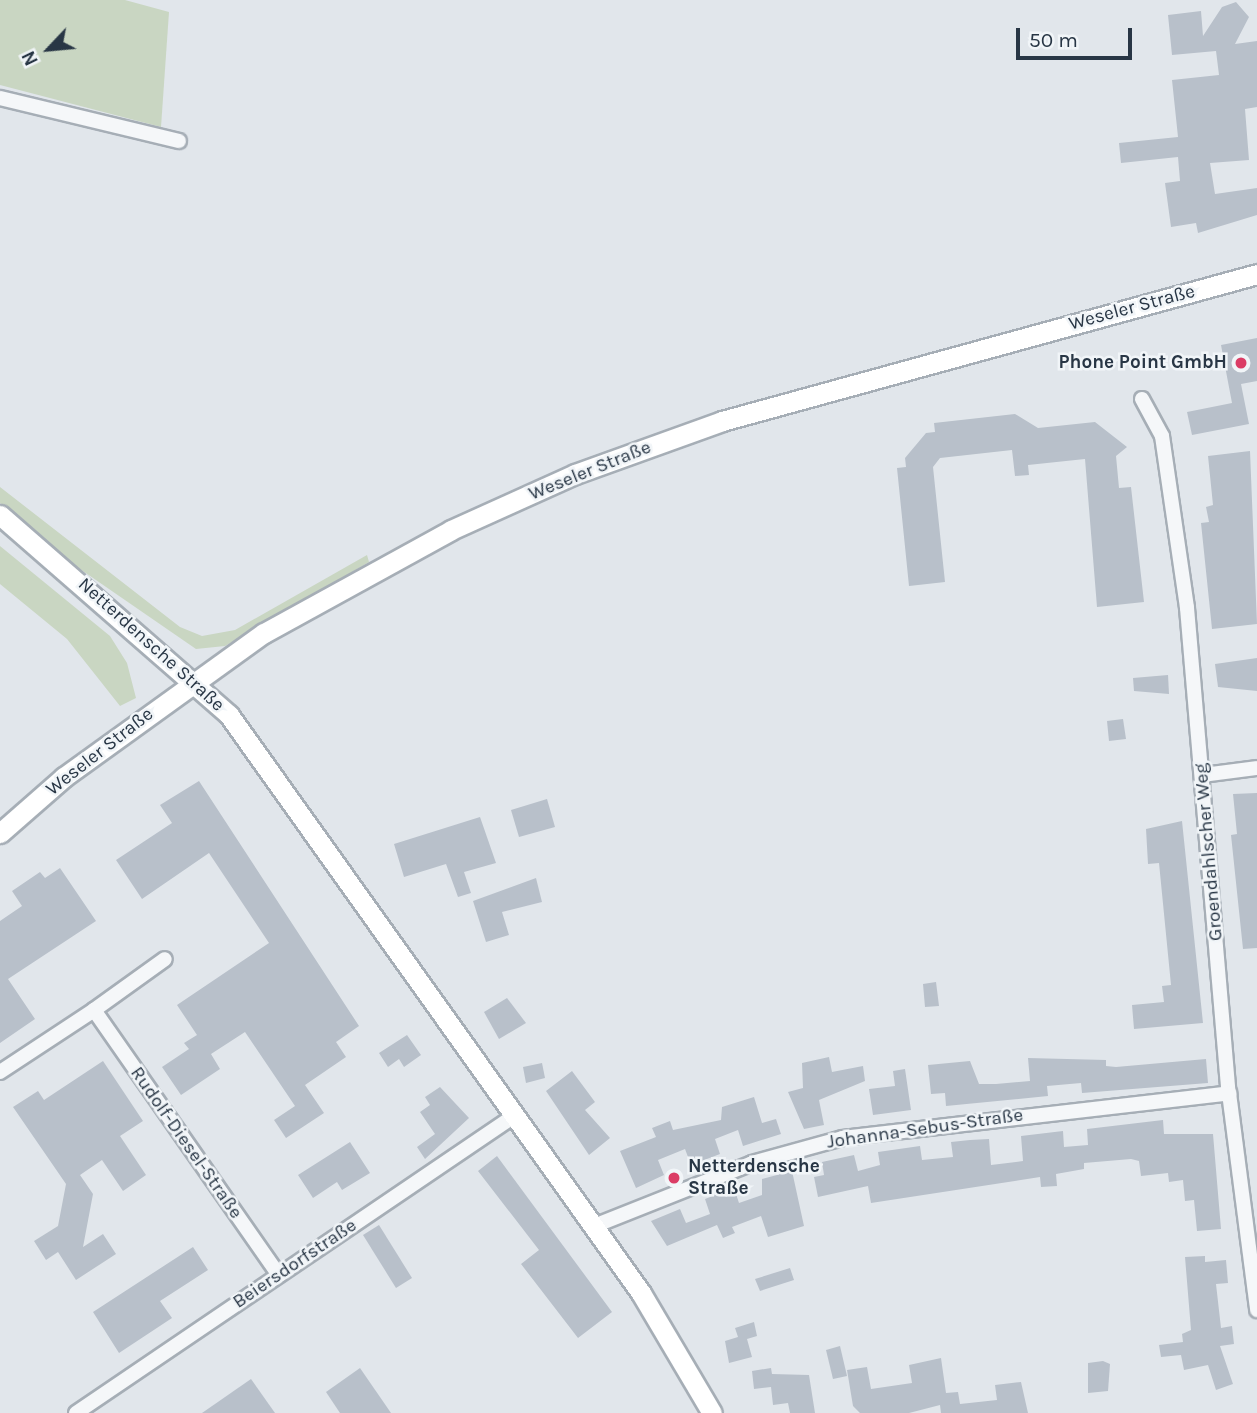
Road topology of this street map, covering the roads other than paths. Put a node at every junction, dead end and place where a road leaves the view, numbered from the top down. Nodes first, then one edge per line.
1 (0, 99) edge
2 (179, 141) dead end
3 (1257, 274) edge
4 (1142, 399) dead end
5 (0, 515) edge
6 (195, 681) junction
7 (1257, 768) edge
8 (1203, 775) junction
9 (0, 833) edge
10 (165, 959) dead end
11 (94, 1010) junction
12 (0, 1072) edge
13 (1229, 1093) junction
14 (514, 1116) junction
15 (594, 1226) junction
16 (279, 1275) junction
17 (1257, 1310) edge
18 (76, 1413) edge
19 (712, 1413) edge

1 - 2 street
3 - 6 main road, Weseler Straße
4 - 8 street, Groendahlscher Weg
5 - 6 main road, Netterdensche Straße
6 - 9 main road, Weseler Straße
6 - 14 main road, Netterdensche Straße
7 - 8 street
8 - 13 street, Groendahlscher Weg
10 - 11 street
11 - 12 street
11 - 16 street, Rudolf-Diesel-Straße
13 - 15 street, Johanna-Sebus-Straße
13 - 17 street, Groendahlscher Weg
14 - 15 main road, Netterdensche Straße
14 - 16 street, Beiersdorfstraße
15 - 19 main road, Netterdensche Straße
16 - 18 street, Beiersdorfstraße

